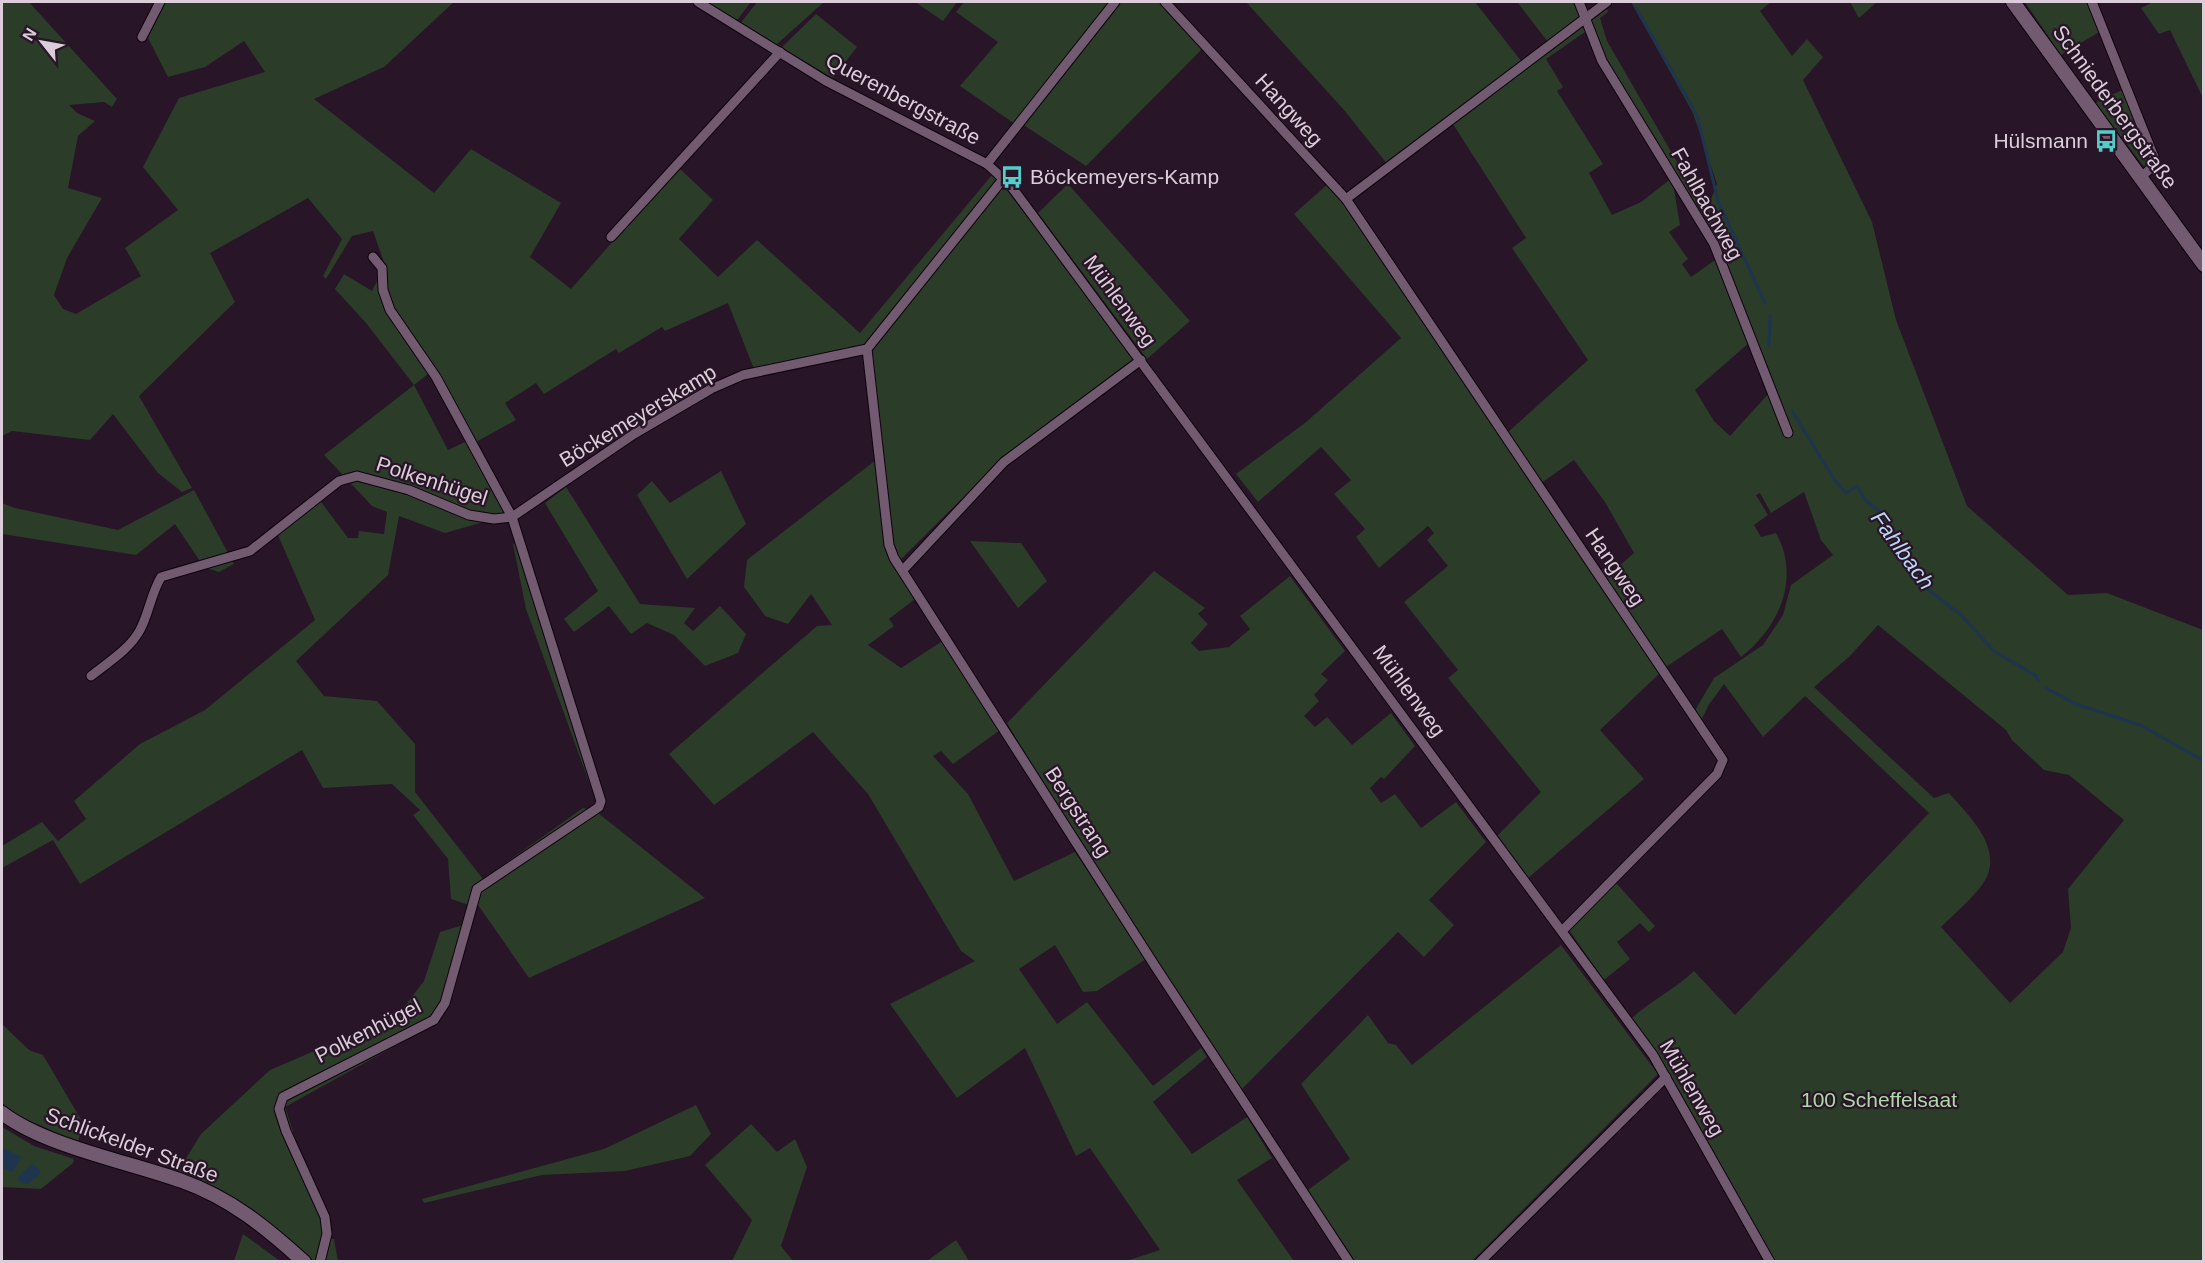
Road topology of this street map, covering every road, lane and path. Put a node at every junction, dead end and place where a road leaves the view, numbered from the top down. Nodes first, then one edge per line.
1 (160, 2) edge
2 (698, 2) edge
3 (1115, 2) edge
4 (1166, 2) edge
5 (1579, 2) edge
6 (1607, 2) edge
7 (2013, 2) edge
8 (2092, 2) edge
9 (1586, 15) junction
10 (142, 37) dead end
11 (780, 52) junction
12 (987, 164) junction
13 (1004, 178) junction
14 (2140, 178) junction
15 (1346, 199) junction
16 (611, 237) dead end
17 (373, 257) dead end
18 (2204, 265) edge
19 (867, 349) junction
20 (1141, 360) junction
21 (1788, 433) dead end
22 (512, 517) junction
23 (903, 570) junction
24 (91, 676) dead end
25 (1563, 930) junction
26 (1666, 1077) junction
27 (2, 1113) edge
28 (304, 1262) edge
29 (320, 1262) edge
30 (1349, 1262) edge
31 (1480, 1262) edge
32 (1770, 1262) edge

1 - 10 street
2 - 11 street, Querenbergstraße
3 - 12 street, Querenbergstraße
4 - 15 street, Hangweg
5 - 9 street, Fahlbachweg
6 - 9 street
7 - 14 main road, Schniederbergstraße
8 - 14 street
9 - 15 street
9 - 21 street, Fahlbachweg
11 - 12 street, Querenbergstraße
11 - 16 street
12 - 13 street, Mühlenweg
13 - 19 street
13 - 20 street, Mühlenweg
14 - 18 main road, Schniederbergstraße
15 - 25 street, Hangweg
17 - 22 street, Polkenhügel
19 - 22 street, Böckemeyerskamp
19 - 23 street, Bergstrang
20 - 23 street
20 - 25 street, Mühlenweg
22 - 24 street, Polkenhügel
22 - 29 street, Polkenhügel
23 - 30 street, Bergstrang
25 - 26 street, Mühlenweg
26 - 31 street
26 - 32 street, Mühlenweg
27 - 28 main road, Schlickelder Straße

